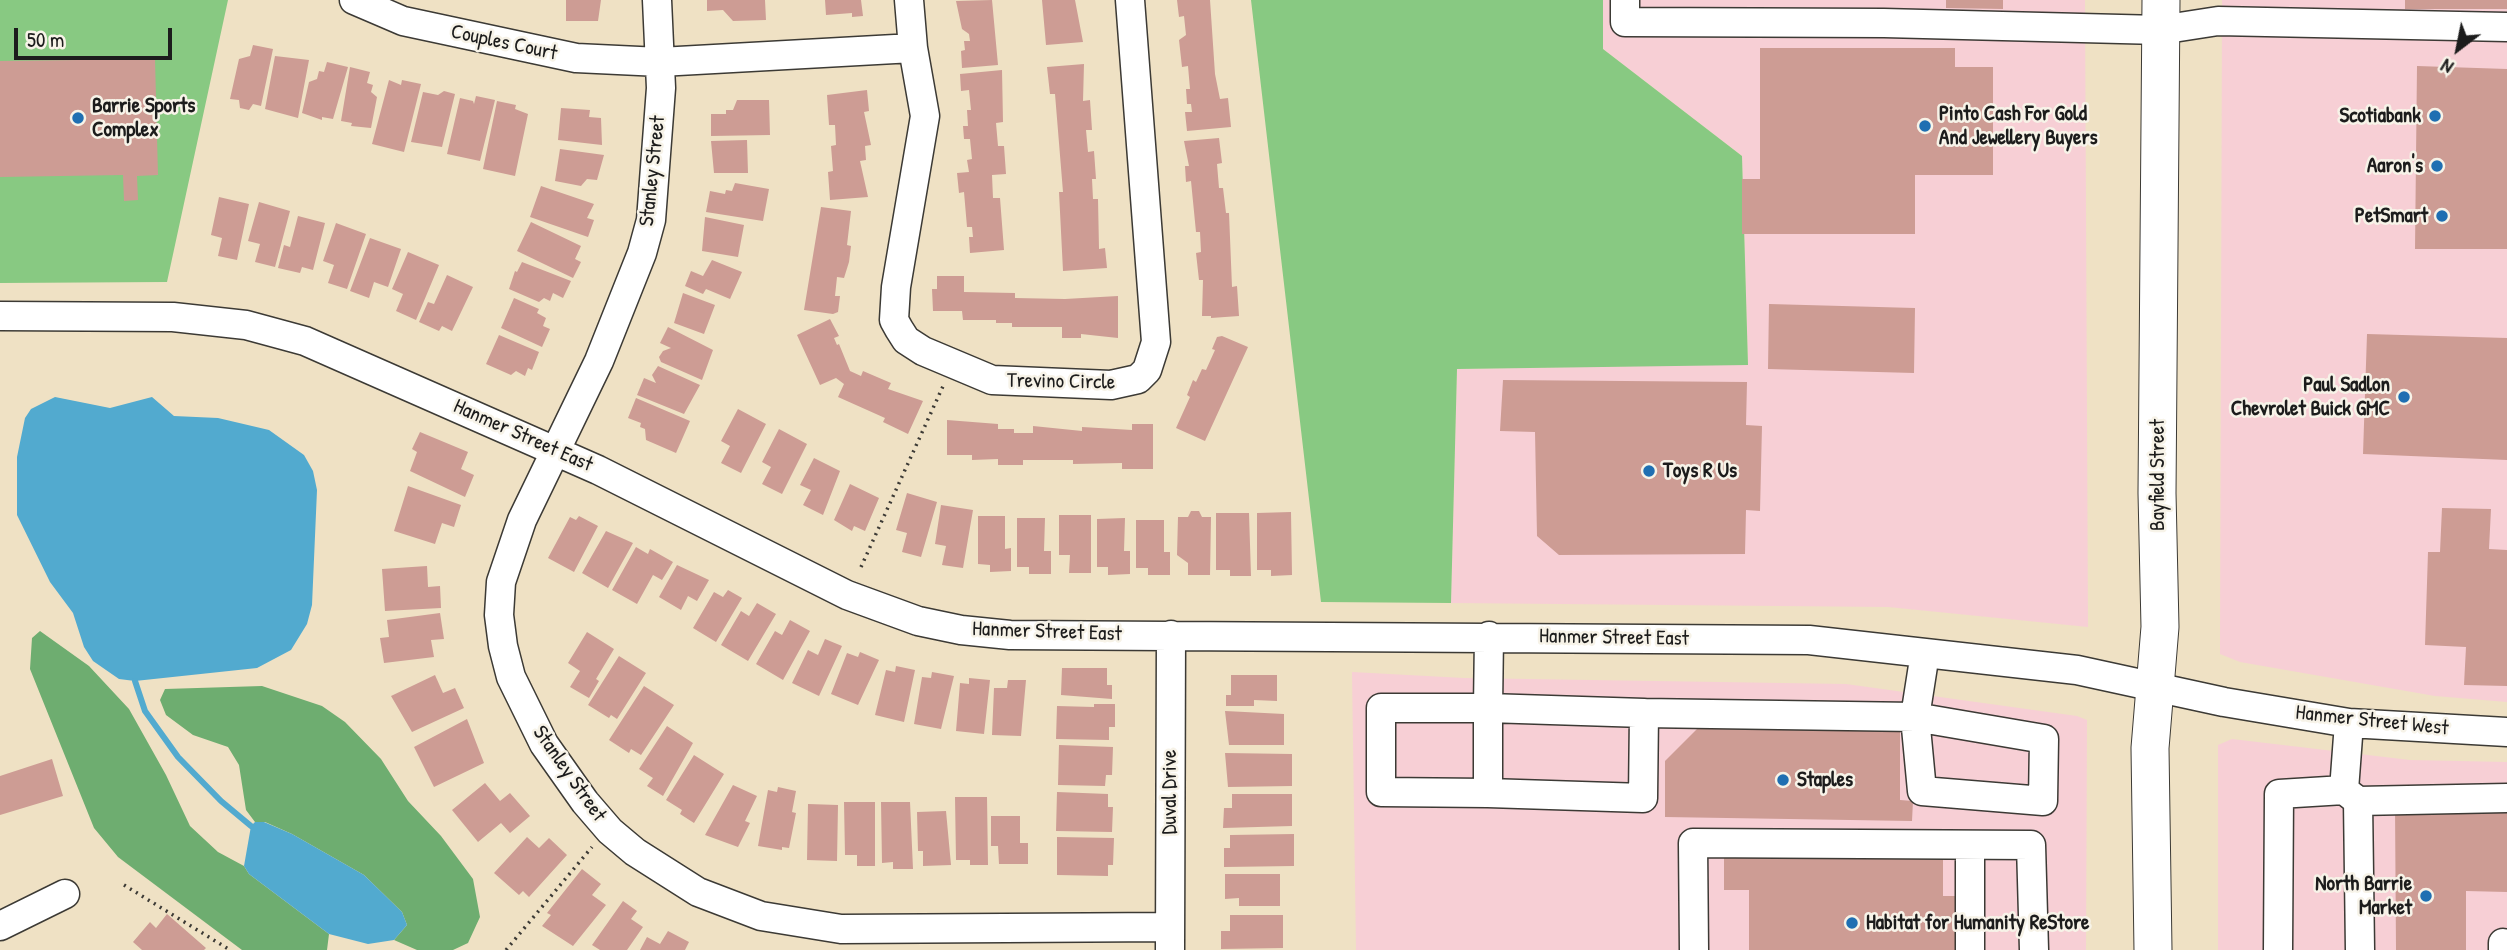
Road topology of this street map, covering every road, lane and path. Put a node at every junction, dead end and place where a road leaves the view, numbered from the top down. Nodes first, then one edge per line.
1 (354, 0) edge
2 (657, 0) edge
3 (909, 0) edge
4 (1130, 0) edge
5 (1625, 0) edge
6 (1694, 12) edge
7 (1752, 12) edge
8 (1790, 12) edge
9 (1829, 12) edge
10 (1885, 12) edge
11 (1932, 12) edge
12 (2031, 13) edge
13 (2161, 15) edge
14 (2507, 27) edge
15 (913, 48) junction
16 (660, 62) junction
17 (0, 316) edge
18 (953, 366) junction
19 (556, 451) junction
20 (861, 567) dead end
21 (1171, 635) junction
22 (1489, 636) junction
23 (1925, 653) junction
24 (2155, 687) junction
25 (1488, 708) junction
26 (1644, 713) junction
27 (1915, 717) junction
28 (2348, 723) junction
29 (2507, 732) edge
30 (1488, 793) junction
31 (2351, 795) junction
32 (2507, 799) edge
33 (592, 847) dead end
34 (1970, 847) junction
35 (124, 885) dead end
36 (65, 894) dead end
37 (0, 926) edge
38 (1170, 939) edge
39 (2507, 944) edge
40 (230, 950) edge
41 (506, 950) edge
42 (1694, 950) edge
43 (1970, 950) edge
44 (2034, 950) edge
45 (2153, 950) edge
46 (2278, 950) edge
47 (2360, 950) edge
48 (2503, 950) edge

1 - 16 street, Couples Court
2 - 16 street, Stanley Street
3 - 15 street, Trevino Circle
4 - 18 street, Trevino Circle
5 - 6 street
6 - 7 street
7 - 8 street
8 - 9 street
9 - 10 street
10 - 11 street
11 - 12 street
12 - 13 street
13 - 14 street
13 - 24 main road, Bayfield Street
15 - 16 street
15 - 18 street, Trevino Circle
16 - 19 street, Stanley Street
17 - 19 street, Hanmer Street East
18 - 20 path
19 - 21 street, Hanmer Street East
19 - 38 street, Stanley Street
21 - 22 street, Hanmer Street East
21 - 38 street, Duval Drive
22 - 23 street, Hanmer Street East
22 - 25 street
23 - 24 street, Hanmer Street East
23 - 27 street
24 - 28 street, Hanmer Street West
24 - 45 main road, Bayfield Street
25 - 26 street
25 - 30 street
25 - 30 street
26 - 27 street
26 - 30 street
27 - 27 street
28 - 29 street, Hanmer Street West
28 - 31 street
31 - 32 street
31 - 46 street
31 - 47 street
33 - 41 path
34 - 42 street
34 - 43 street
34 - 44 street
35 - 40 path
36 - 37 street
39 - 48 street

